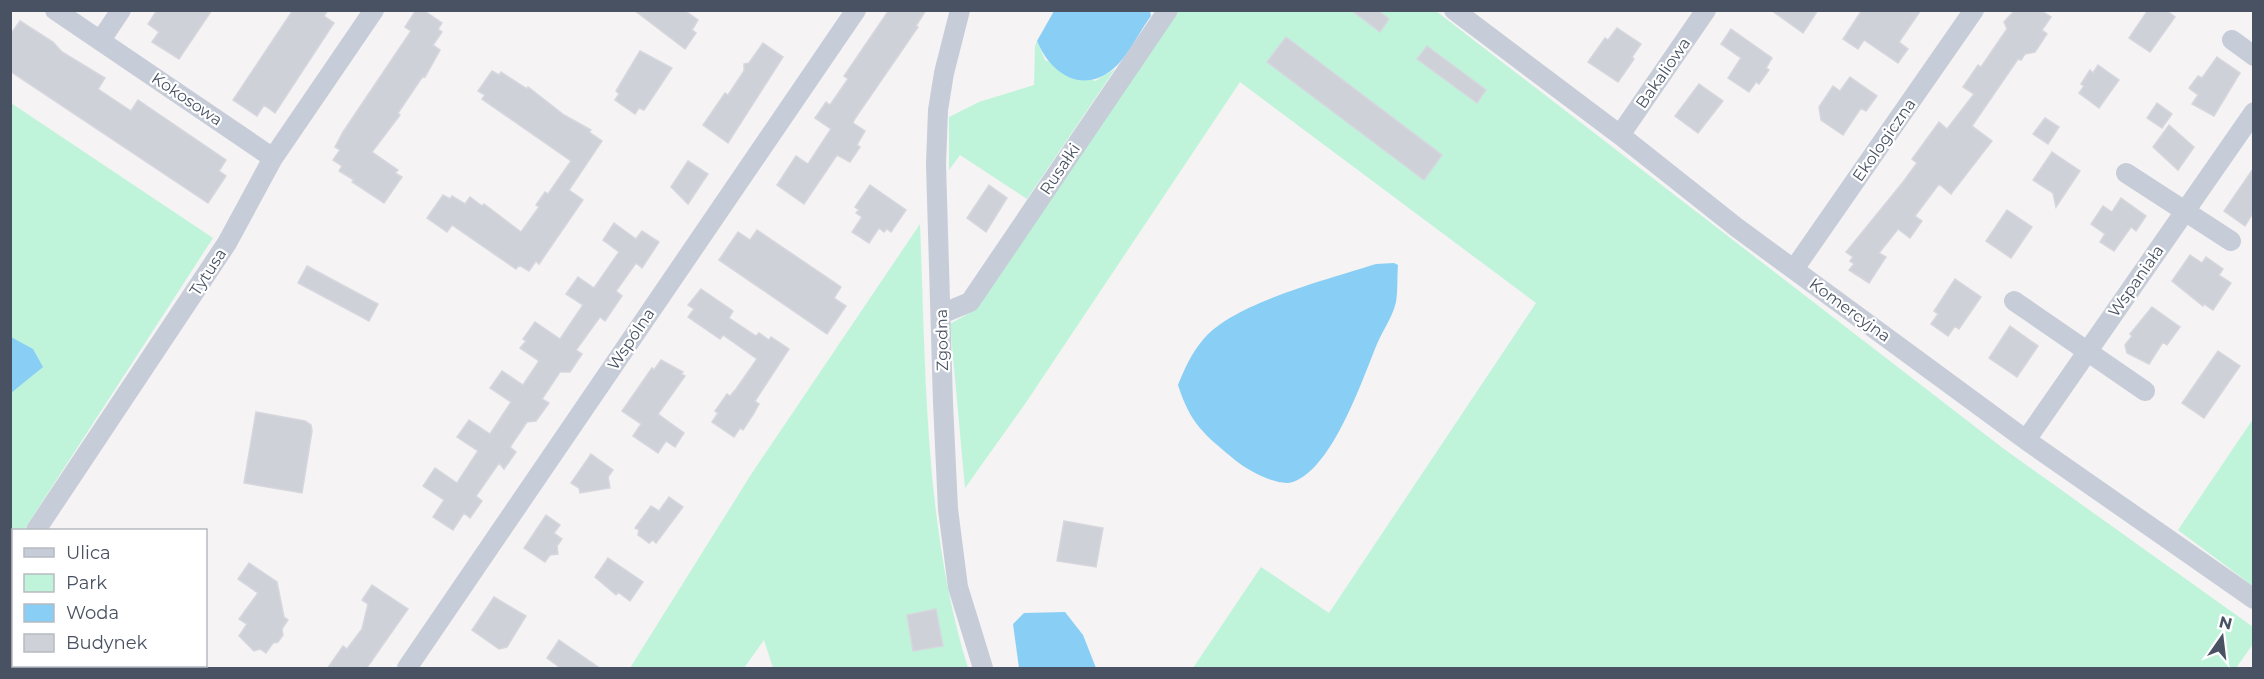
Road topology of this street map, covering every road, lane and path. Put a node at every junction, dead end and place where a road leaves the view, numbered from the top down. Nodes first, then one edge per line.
1 (55, 10) edge
2 (121, 10) edge
3 (374, 10) edge
4 (856, 10) edge
5 (960, 10) edge
6 (1168, 10) edge
7 (1706, 10) edge
8 (1974, 10) edge
9 (1459, 12) edge
10 (101, 40) junction
11 (2232, 40) dead end
12 (2253, 56) edge
13 (2253, 112) edge
14 (1620, 135) junction
15 (273, 158) junction
16 (2126, 173) dead end
17 (2185, 211) junction
18 (2231, 241) dead end
19 (1794, 270) junction
20 (2014, 301) dead end
21 (941, 314) junction
22 (2088, 351) junction
23 (2145, 391) dead end
24 (2026, 440) junction
25 (37, 529) edge
26 (2253, 599) edge
27 (407, 669) edge
28 (983, 669) edge

1 - 10 street, Kokosowa
2 - 10 street
3 - 15 street, Tytusa
4 - 27 street, Wspólna
5 - 21 street, Zgodna
6 - 21 street, Rusałki
7 - 14 street, Bakaliowa
8 - 19 street, Ekologiczna
9 - 14 street, Komercyjna
10 - 15 street, Kokosowa
11 - 12 street
13 - 17 street, Wspaniała
14 - 19 street, Komercyjna
15 - 25 street, Tytusa
16 - 17 street
17 - 18 street
17 - 22 street, Wspaniała
19 - 24 street, Komercyjna
20 - 22 street
21 - 28 street, Zgodna
22 - 23 street
22 - 24 street, Wspaniała
24 - 26 street, Komercyjna

